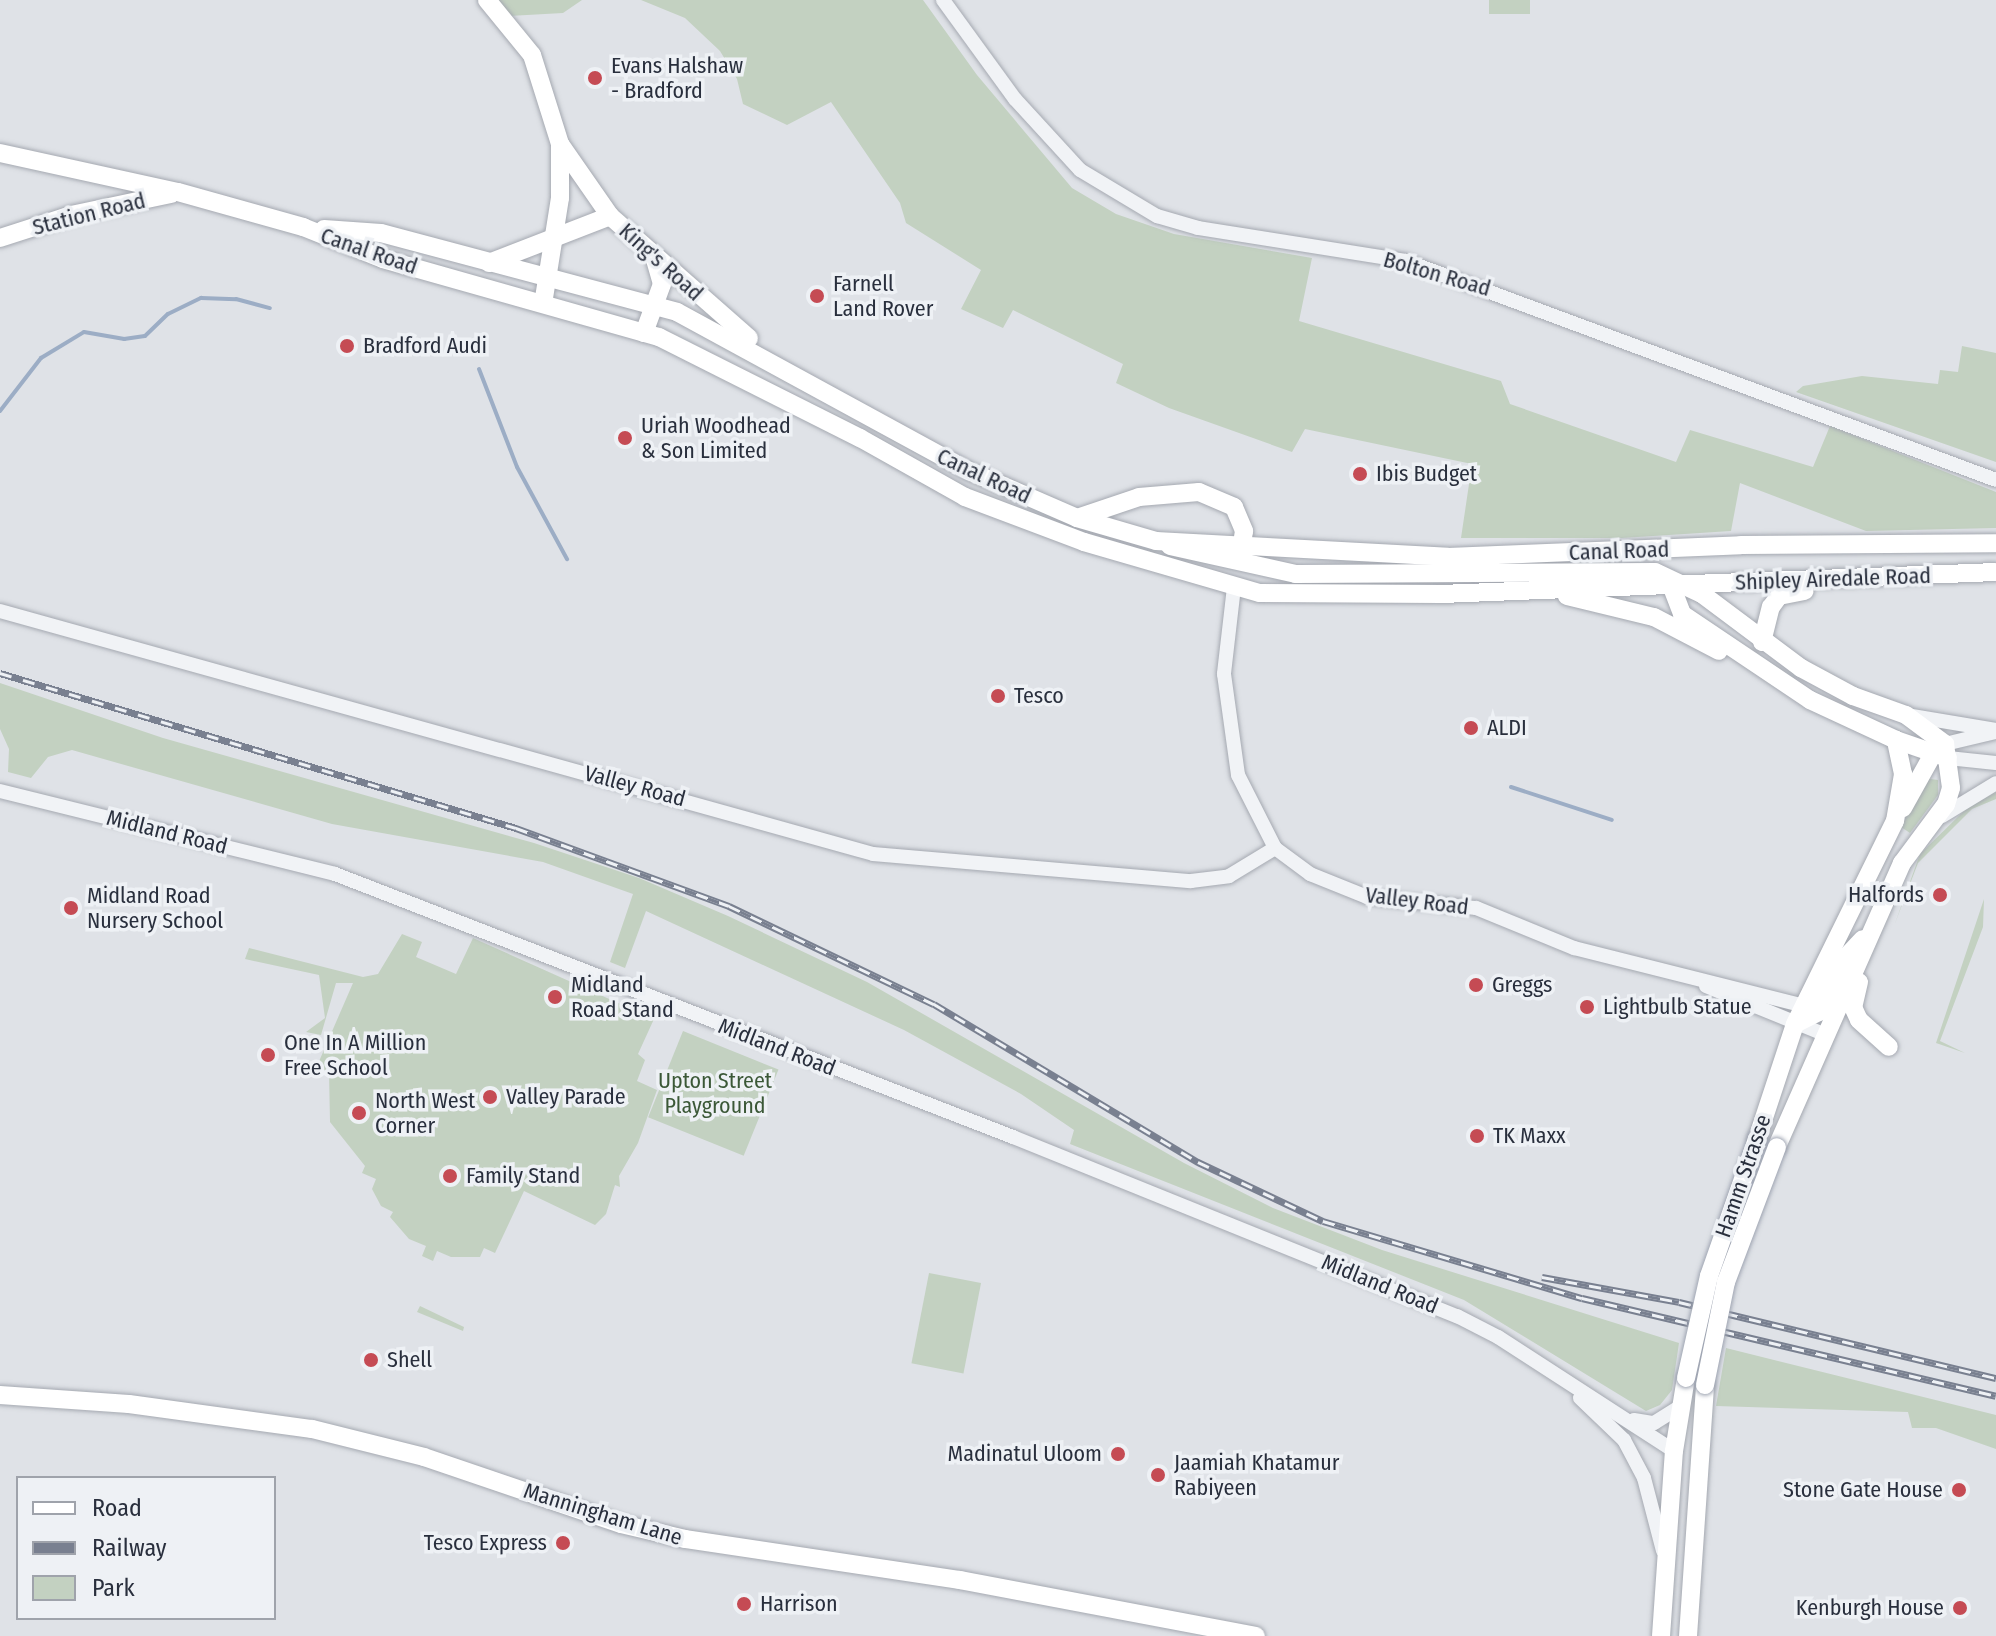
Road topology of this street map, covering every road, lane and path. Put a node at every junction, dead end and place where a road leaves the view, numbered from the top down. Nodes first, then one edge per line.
1 (487, 0) edge
2 (943, 0) edge
3 (560, 144) junction
4 (0, 153) edge
5 (178, 192) junction
6 (610, 216) junction
7 (303, 227) junction
8 (554, 234) junction
9 (0, 238) edge
10 (654, 258) junction
11 (489, 263) junction
12 (545, 275) junction
13 (543, 304) junction
14 (656, 306) junction
15 (644, 333) junction
16 (780, 364) junction
17 (1996, 480) edge
18 (1077, 518) junction
19 (1996, 543) edge
20 (1704, 546) junction
21 (1241, 555) junction
22 (1996, 572) edge
23 (1677, 582) junction
24 (1851, 582) junction
25 (1234, 587) junction
26 (1522, 589) junction
27 (0, 611) edge
28 (1762, 642) junction
29 (1779, 678) junction
30 (1906, 715) junction
31 (1996, 731) edge
32 (1896, 740) junction
33 (1942, 752) junction
34 (1996, 763) edge
35 (1996, 783) edge
36 (0, 791) edge
37 (1895, 821) junction
38 (1936, 821) junction
39 (1275, 848) junction
40 (1876, 925) junction
41 (1658, 966) junction
42 (1821, 1018) junction
43 (1795, 1024) junction
44 (1889, 1047) dead end
45 (1533, 1360) junction
46 (0, 1395) edge
47 (1681, 1406) junction
48 (1629, 1419) junction
49 (1674, 1451) junction
50 (1696, 1491) junction
51 (1665, 1562) junction
52 (1689, 1633) edge
53 (1256, 1636) edge
54 (1661, 1636) edge

1 - 3 main road, King's Road
2 - 17 street, Bolton Road
3 - 6 main road, King's Road
3 - 8 main road, King's Road
4 - 5 main road, Canal Road
5 - 7 main road, Canal Road
5 - 9 main road, Station Road
6 - 8 main road
6 - 10 main road, King's Road
7 - 11 main road, Canal Road
7 - 13 main road, Canal Road
8 - 11 main road
8 - 12 main road, King's Road
10 - 14 main road
10 - 16 main road, King's Road
11 - 12 main road, Canal Road
12 - 13 main road, King's Road
12 - 14 main road, Canal Road
13 - 15 main road, Canal Road
14 - 15 main road
14 - 16 main road, Canal Road
15 - 25 main road, Canal Road
16 - 18 main road, Canal Road
18 - 21 main road, Canal Road
18 - 21 main road
19 - 20 main road, Shipley Airedale Road
20 - 21 main road, Canal Road
20 - 23 main road
21 - 23 main road
21 - 25 main road
22 - 24 main road, Shipley Airedale Road
23 - 24 main road, Shipley Airedale Road
23 - 26 main road, Canal Road
23 - 28 main road, Canal Road
23 - 29 main road, Canal Road
24 - 28 main road
25 - 26 main road, Canal Road
25 - 39 street
26 - 29 main road, Canal Road
27 - 39 street, Valley Road
28 - 30 main road, Canal Road
29 - 32 main road, Canal Road
30 - 31 street, Canal Road
30 - 33 main road
31 - 33 street
32 - 33 main road, Canal Road
32 - 37 main road, Hamm Strasse
33 - 34 street
33 - 37 main road
33 - 38 main road, Hamm Strasse
35 - 38 street
36 - 45 street, Midland Road
37 - 42 main road, Hamm Strasse
38 - 40 main road, Hamm Strasse
39 - 41 street, Valley Road
40 - 42 main road, Hamm Strasse
40 - 44 main road
41 - 42 street, Valley Road
41 - 43 street, Valley Road
42 - 43 main road, Hamm Strasse
42 - 43 street, Valley Road
42 - 50 main road, Hamm Strasse, bridge
43 - 47 main road, Hamm Strasse, bridge
45 - 48 street, Midland Road
45 - 51 street, Midland Road
46 - 53 main road, Manningham Lane
47 - 48 street
47 - 49 main road, Hamm Strasse
48 - 49 street, Midland Road
49 - 50 main road
49 - 51 main road, Hamm Strasse
50 - 52 main road, Hamm Strasse
51 - 54 main road, Hamm Strasse

